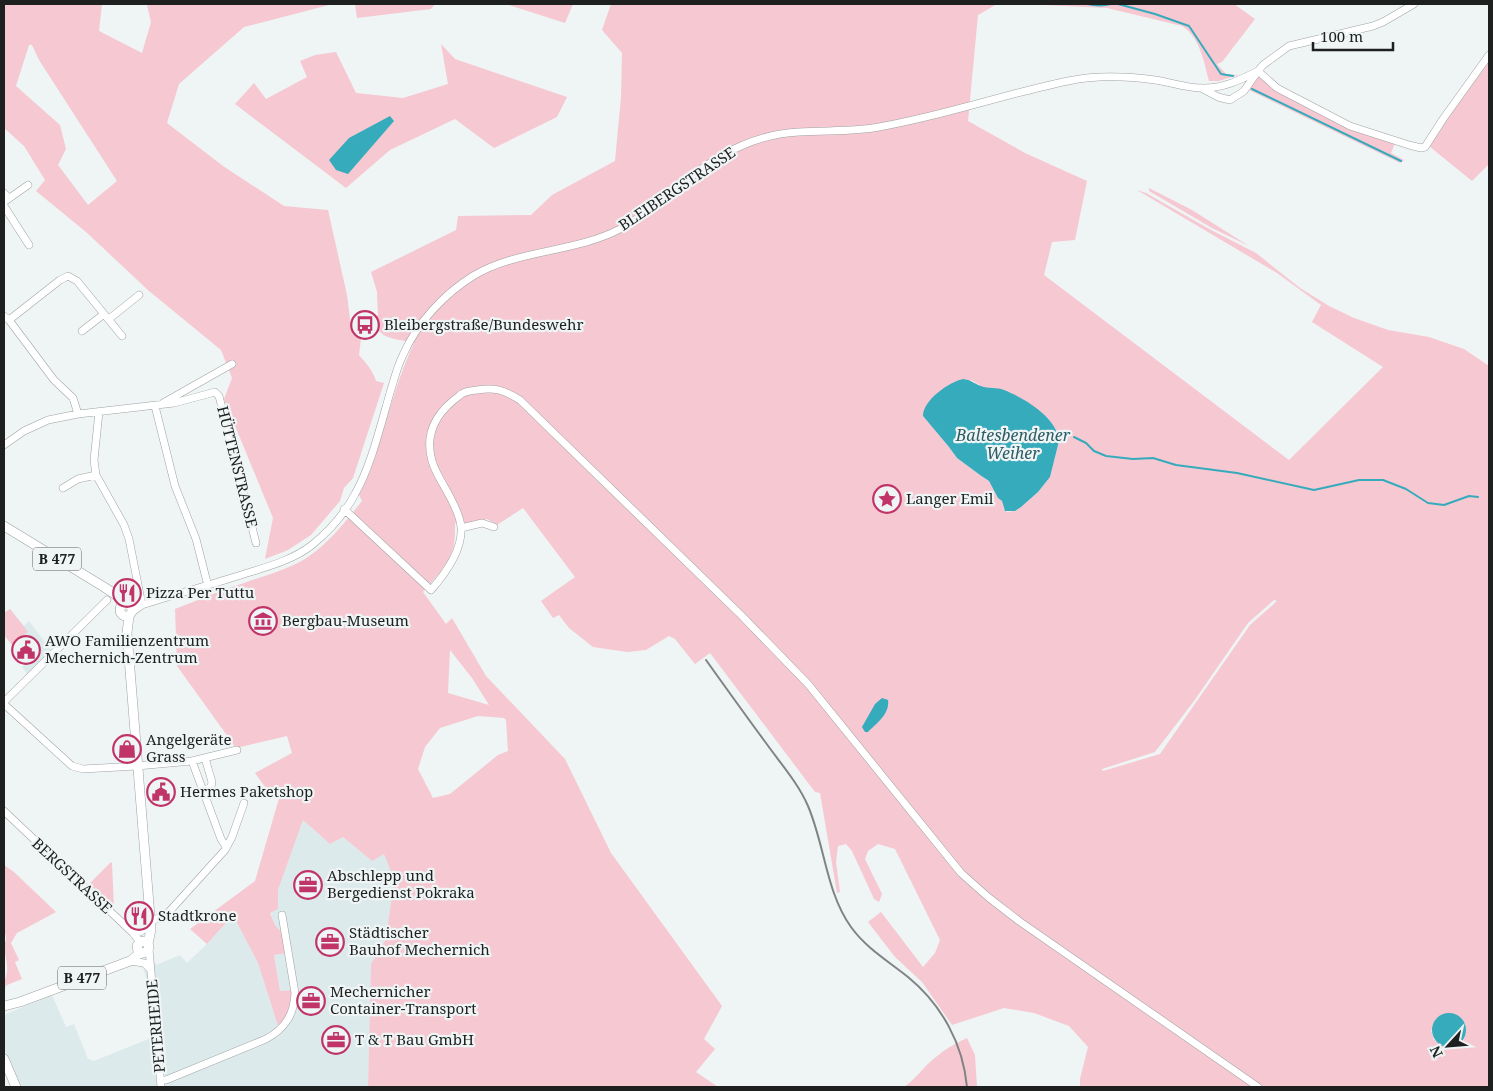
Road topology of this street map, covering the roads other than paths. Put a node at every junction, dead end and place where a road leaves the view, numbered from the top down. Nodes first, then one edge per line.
1 (1414, 4) edge
2 (1489, 55) edge
3 (1258, 71) junction
4 (1238, 81) junction
5 (1220, 86) junction
6 (1201, 88) junction
7 (1244, 91) junction
8 (1213, 95) junction
9 (28, 185) dead end
10 (5, 197) edge
11 (4, 206) edge
12 (29, 245) dead end
13 (138, 295) dead end
14 (106, 317) junction
15 (6, 318) edge
16 (82, 331) dead end
17 (122, 336) dead end
18 (232, 364) dead end
19 (158, 405) junction
20 (99, 412) junction
21 (78, 414) junction
22 (4, 445) edge
23 (96, 475) junction
24 (63, 488) dead end
25 (344, 509) junction
26 (4, 526) edge
27 (494, 527) dead end
28 (461, 528) junction
29 (256, 543) dead end
30 (208, 586) junction
31 (109, 596) junction
32 (142, 605) junction
33 (126, 610) junction
34 (4, 703) edge
35 (237, 750) dead end
36 (205, 758) junction
37 (192, 761) junction
38 (137, 766) junction
39 (203, 791) junction
40 (244, 803) dead end
41 (4, 811) edge
42 (226, 847) junction
43 (282, 915) dead end
44 (148, 925) junction
45 (133, 933) junction
46 (143, 947) junction
47 (128, 961) junction
48 (150, 970) junction
49 (17, 1003) junction
50 (4, 1006) edge
51 (4, 1012) edge
52 (4, 1059) edge
53 (161, 1084) edge
54 (16, 1087) edge
55 (1258, 1087) edge

1 - 3 street
2 - 3 street
3 - 4 street, BLEIBERGSTRASSE
3 - 7 street
4 - 5 street, BLEIBERGSTRASSE
4 - 7 street
5 - 6 street, BLEIBERGSTRASSE
5 - 8 street
6 - 8 street, BLEIBERGSTRASSE
6 - 25 street, BLEIBERGSTRASSE
7 - 8 street, BLEIBERGSTRASSE
9 - 10 street
11 - 12 street
13 - 14 street
14 - 15 street
14 - 16 street
14 - 17 street
15 - 21 street
18 - 19 street
19 - 20 street
19 - 29 street, HÜTTENSTRASSE
19 - 30 street
20 - 21 street
20 - 23 street
21 - 22 street
23 - 24 street
23 - 32 street
25 - 28 street
25 - 30 street, BLEIBERGSTRASSE
26 - 31 main road, B 477
27 - 28 street
28 - 55 street
30 - 32 street, BLEIBERGSTRASSE
31 - 33 main road, B 477
31 - 34 street
32 - 33 street, BLEIBERGSTRASSE
33 - 38 main road
34 - 38 street
35 - 36 street
36 - 37 street
36 - 39 street
37 - 38 street
37 - 39 street
38 - 44 main road
39 - 42 street
40 - 42 street
41 - 45 street, BERGSTRASSE
42 - 44 street
43 - 53 street, PETERHEIDE
44 - 45 street
44 - 46 main road
45 - 46 street, BERGSTRASSE
46 - 47 main road, B 477
46 - 48 street, PETERHEIDE
47 - 48 street
47 - 49 main road, B 477
48 - 53 street, PETERHEIDE
49 - 50 main road, B 477
49 - 51 main road, B 477
52 - 54 main road

